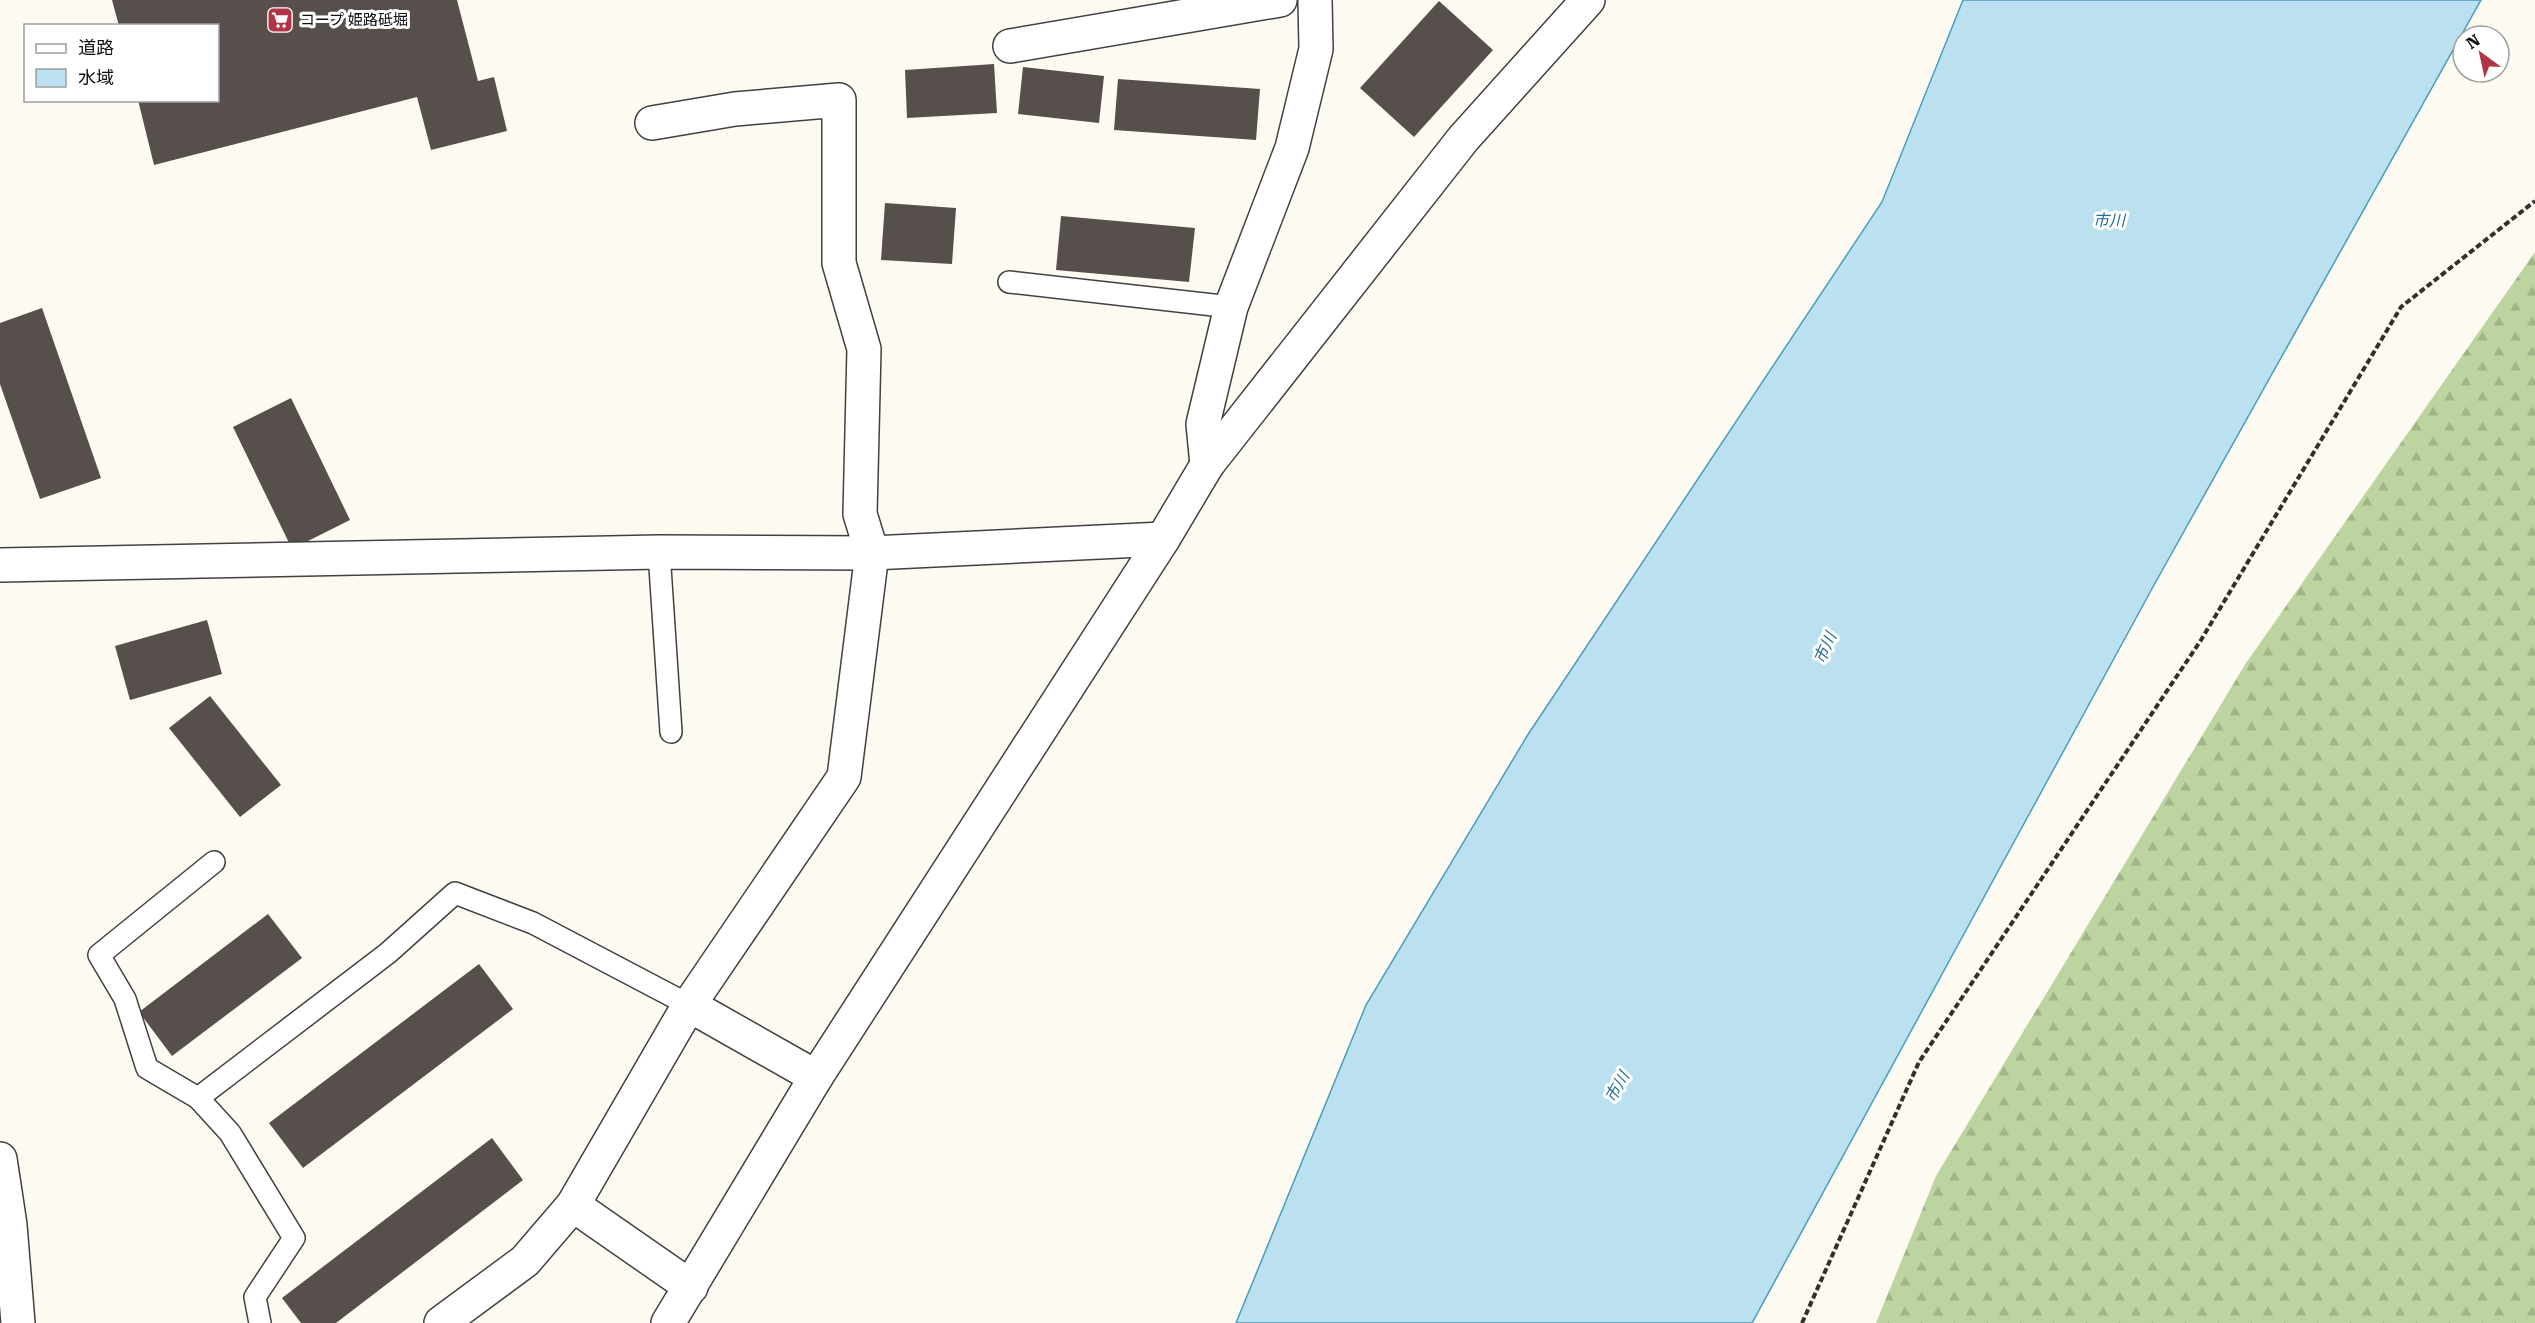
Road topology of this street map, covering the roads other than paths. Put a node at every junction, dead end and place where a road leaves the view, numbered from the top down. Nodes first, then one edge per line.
1 (1280, 0) edge
2 (1315, 0) edge
3 (1588, 0) edge
4 (1011, 46) dead end
5 (652, 123) dead end
6 (1009, 282) dead end
7 (1231, 307) junction
8 (1207, 465) junction
9 (1163, 539) junction
10 (659, 552) junction
11 (872, 553) junction
12 (0, 565) edge
13 (671, 732) dead end
14 (213, 862) dead end
15 (689, 1005) junction
16 (816, 1077) junction
17 (198, 1098) junction
18 (0, 1159) edge
19 (573, 1205) junction
20 (5, 1225) edge
21 (690, 1287) junction
22 (18, 1323) edge
23 (260, 1323) edge
24 (441, 1323) edge
25 (668, 1323) edge

1 - 4 street
2 - 7 street
3 - 8 street
5 - 11 street
6 - 7 lane
7 - 8 street
8 - 9 street
9 - 11 street
9 - 16 street
10 - 11 street
10 - 12 street
10 - 13 lane
11 - 15 street
14 - 17 lane
15 - 16 street
15 - 17 lane
15 - 19 street
16 - 21 street
17 - 23 lane
18 - 20 street
19 - 21 street
19 - 24 street
20 - 22 street
21 - 25 street

